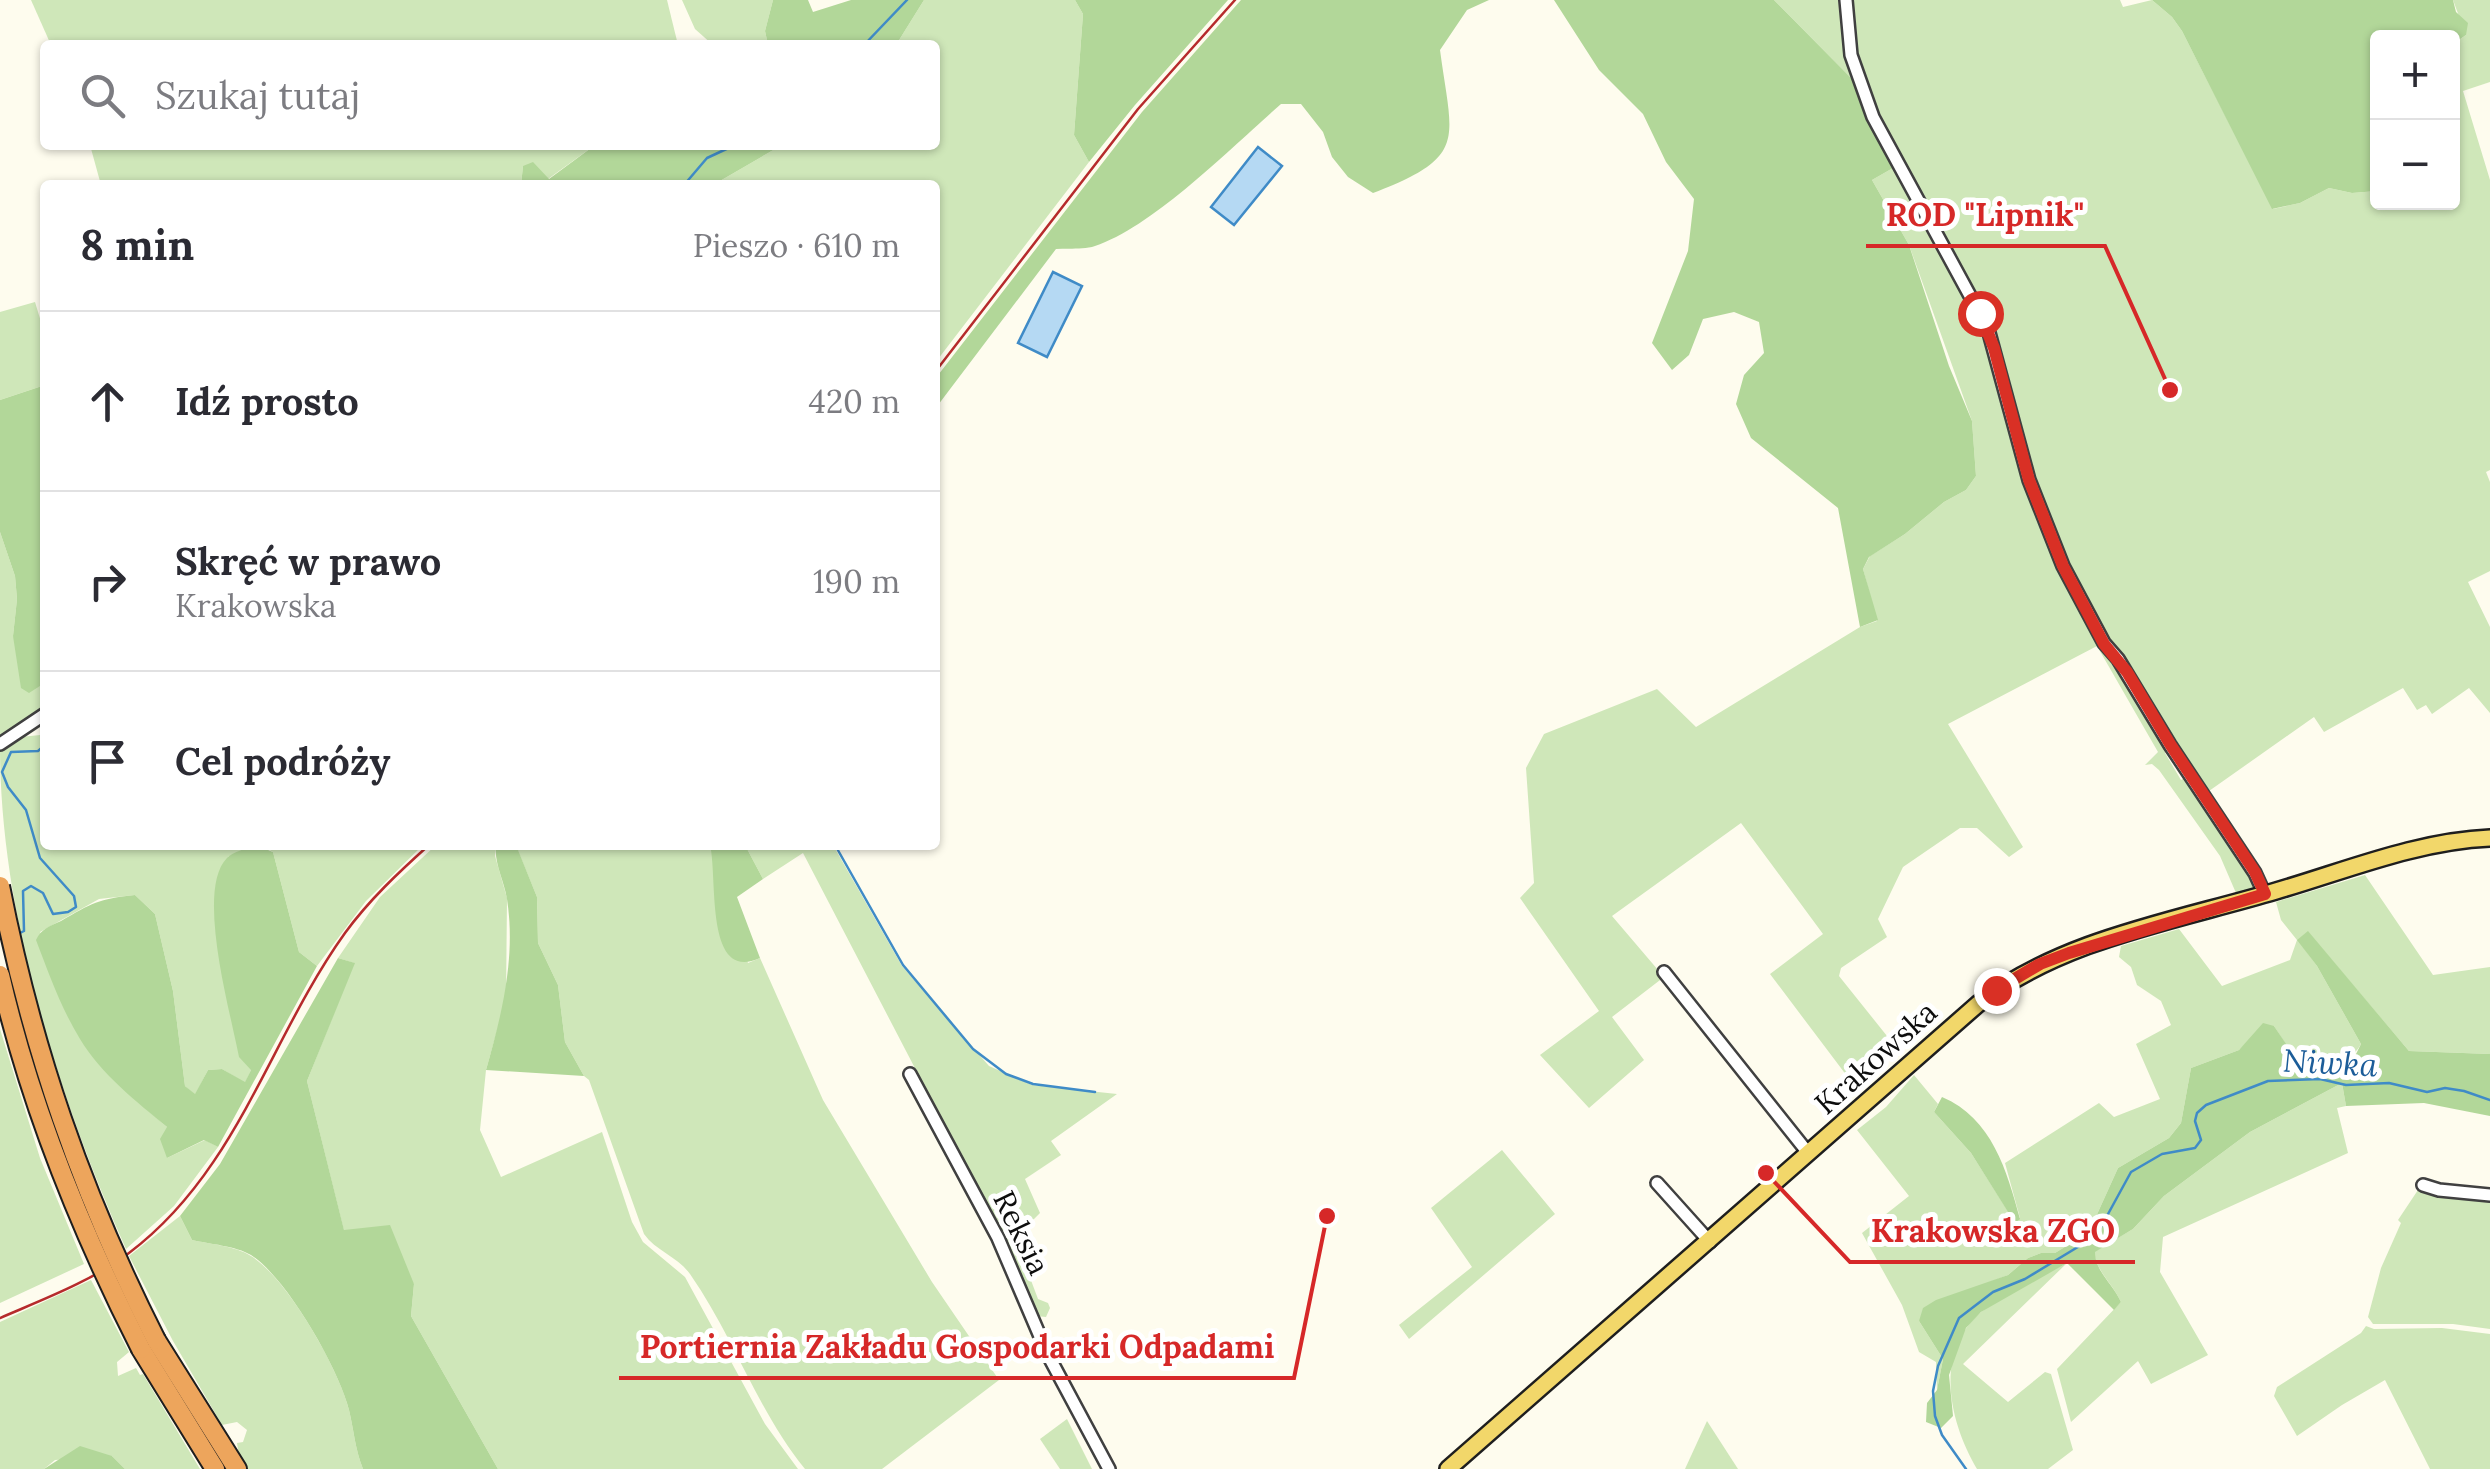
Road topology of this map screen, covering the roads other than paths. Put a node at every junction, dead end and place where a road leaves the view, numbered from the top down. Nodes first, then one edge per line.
1 (1846, 0) edge
2 (40, 717) edge
3 (0, 744) edge
4 (2490, 838) edge
5 (0, 886) edge
6 (2265, 894) junction
7 (1664, 972) dead end
8 (0, 975) edge
9 (910, 1074) dead end
10 (1809, 1154) junction
11 (1657, 1183) dead end
12 (2423, 1185) dead end
13 (2490, 1194) edge
14 (1710, 1242) junction
15 (148, 1344) junction
16 (215, 1469) edge
17 (237, 1469) edge
18 (1109, 1469) edge
19 (1448, 1469) edge

1 - 6 street
2 - 3 street
4 - 6 main road, Krakowska
5 - 15 highway, bridge
6 - 10 main road, Krakowska
7 - 10 street
8 - 15 highway, bridge
9 - 18 street, Reksia
10 - 14 main road, Krakowska
11 - 14 street
12 - 13 street
14 - 19 main road, Krakowska
15 - 16 highway
15 - 17 highway

